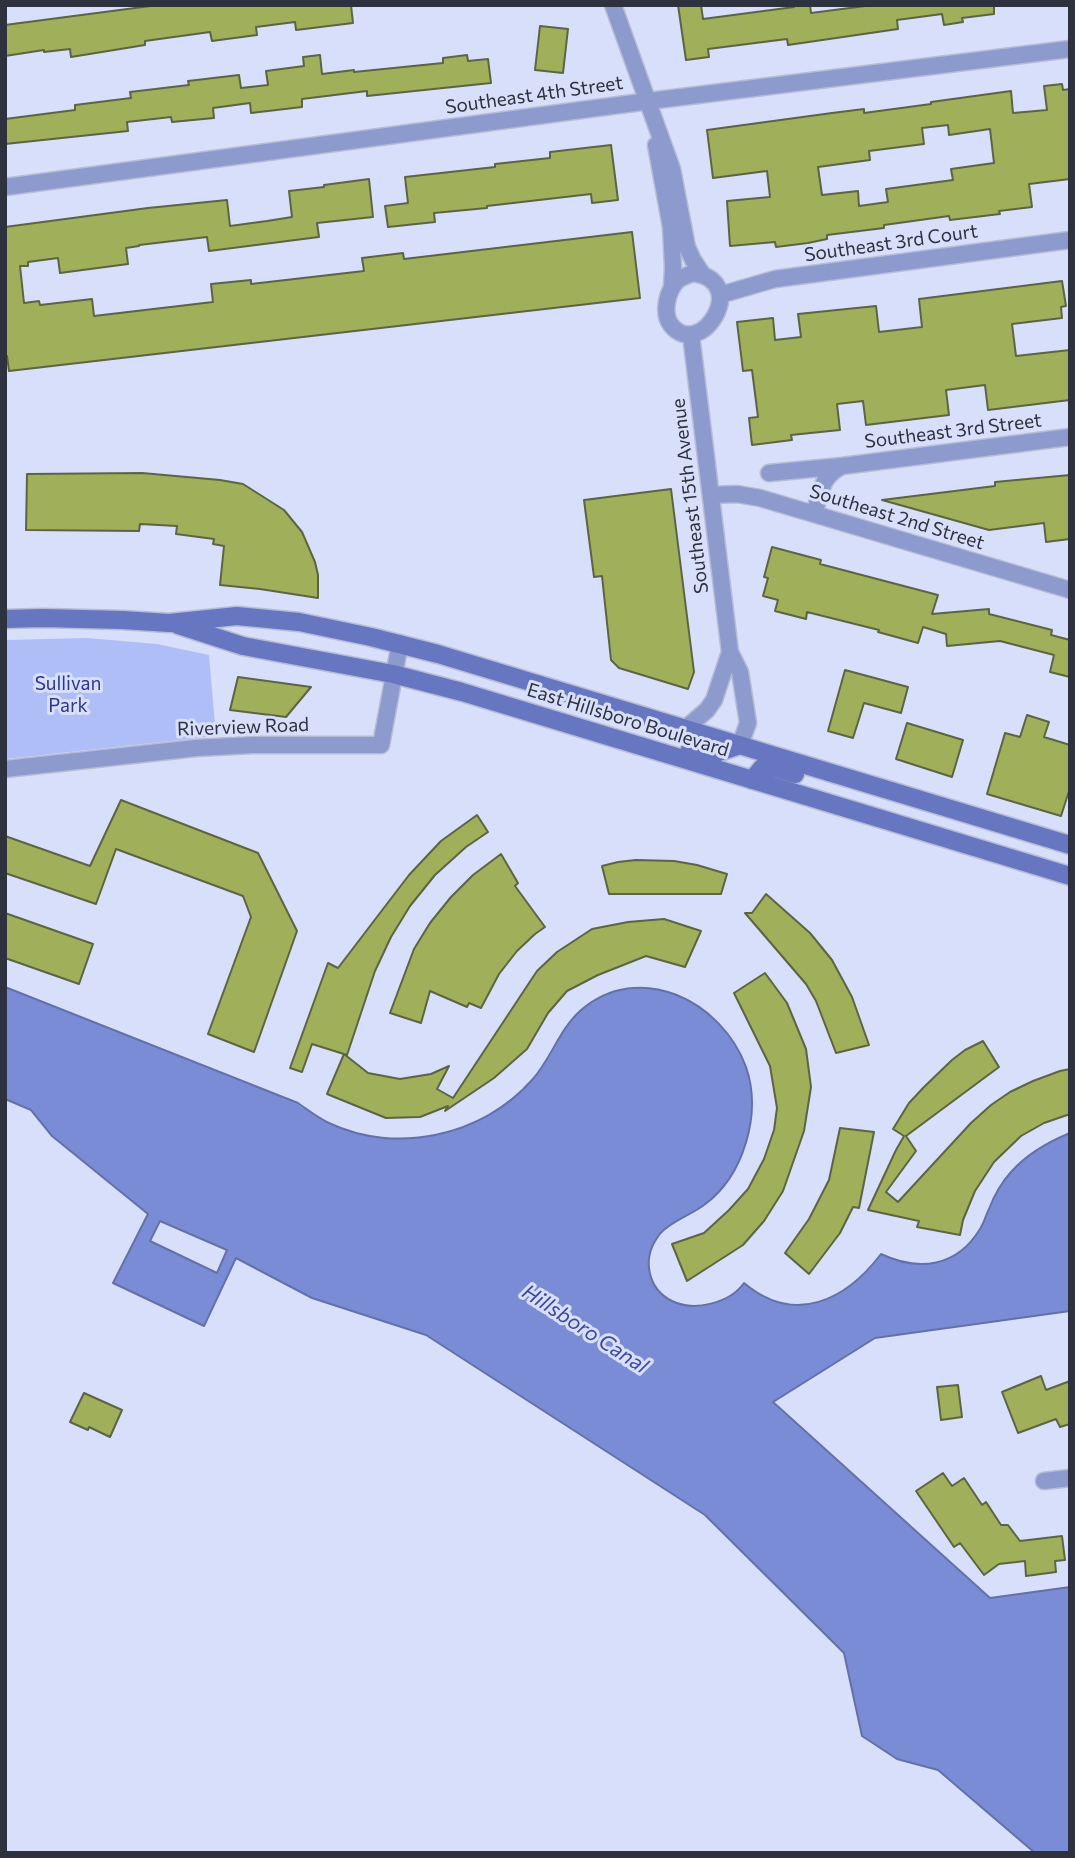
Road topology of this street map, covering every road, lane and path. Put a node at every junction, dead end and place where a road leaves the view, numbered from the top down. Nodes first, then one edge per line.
1 (613, 5) edge
2 (1070, 49) edge
3 (649, 101) junction
4 (5, 187) edge
5 (1070, 240) edge
6 (703, 275) junction
7 (671, 288) junction
8 (720, 295) junction
9 (691, 335) junction
10 (1070, 437) edge
11 (842, 466) junction
12 (769, 473) dead end
13 (711, 495) junction
14 (814, 514) junction
15 (1070, 590) edge
16 (5, 619) edge
17 (169, 623) junction
18 (400, 643) junction
19 (730, 652) junction
20 (393, 674) junction
21 (685, 729) junction
22 (600, 733) junction
23 (740, 745) junction
24 (5, 769) edge
25 (841, 776) junction
26 (752, 780) junction
27 (1070, 845) edge
28 (1070, 876) edge
29 (1070, 1478) edge
30 (1044, 1481) dead end

1 - 3 street
2 - 3 street, Southeast 4th Street
3 - 4 street, Southeast 4th Street
3 - 6 street
3 - 7 street
5 - 8 street, Southeast 3rd Court
6 - 7 street
6 - 8 street
7 - 9 street
8 - 9 street
9 - 13 street, Southeast 15th Avenue
10 - 11 street, Southeast 3rd Street
11 - 12 street, Southeast 3rd Street
11 - 14 street, Southeast 3rd Street
13 - 14 street, Southeast 2nd Street
13 - 19 street, Southeast 15th Avenue
14 - 15 street, Southeast 2nd Street
16 - 17 main road, East Hillsboro Boulevard
17 - 18 main road, East Hillsboro Boulevard
17 - 20 main road, East Hillsboro Boulevard
18 - 20 street, Riverview Road
18 - 21 main road, East Hillsboro Boulevard
19 - 21 street, Southeast 15th Avenue
19 - 23 street, Southeast 15th Avenue
20 - 22 main road, East Hillsboro Boulevard
20 - 24 street, Riverview Road
21 - 23 main road, East Hillsboro Boulevard
22 - 23 main road
22 - 26 main road, East Hillsboro Boulevard
23 - 25 main road, East Hillsboro Boulevard
25 - 26 main road
25 - 27 main road, East Hillsboro Boulevard
26 - 28 main road, East Hillsboro Boulevard
29 - 30 street

